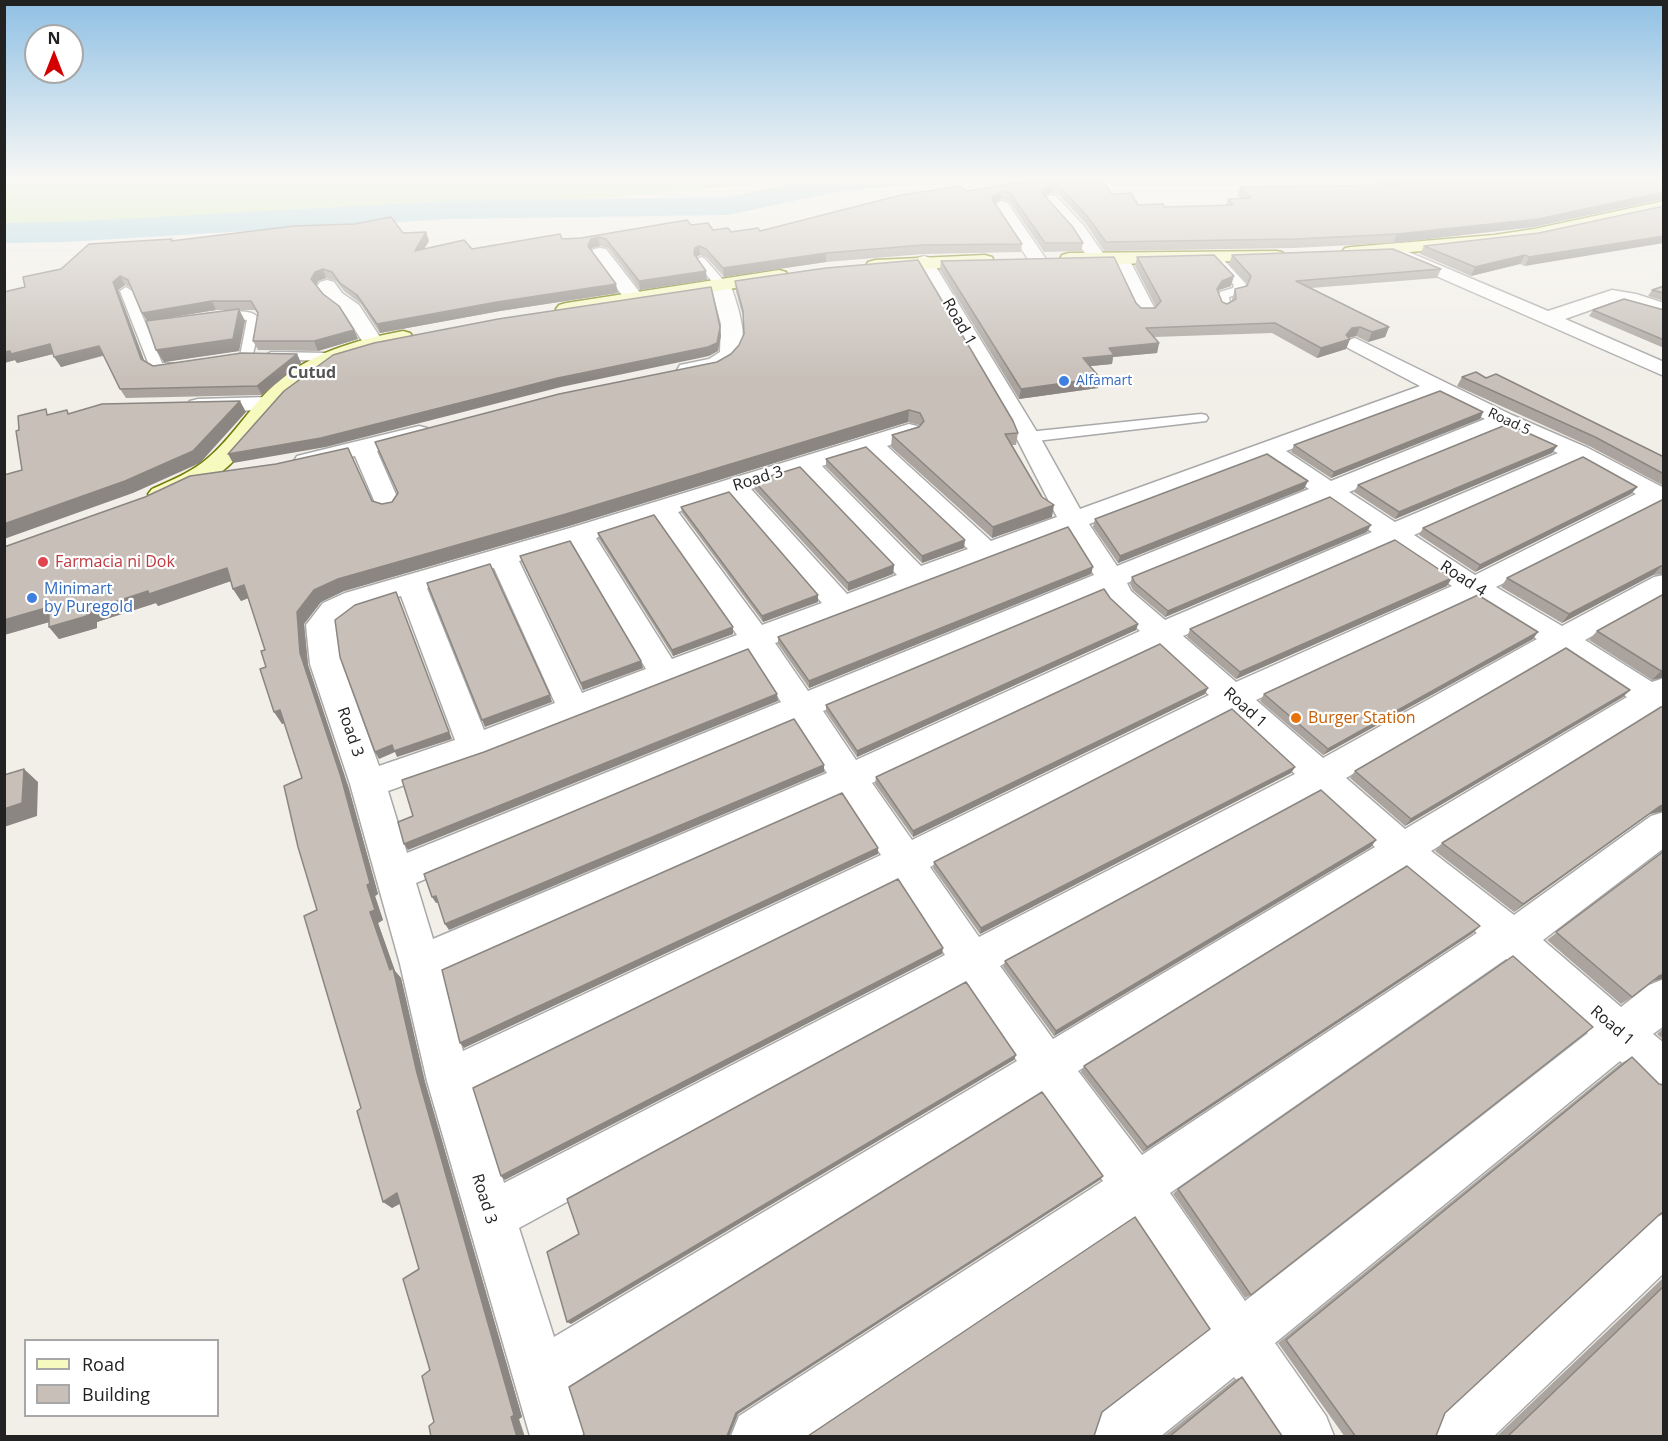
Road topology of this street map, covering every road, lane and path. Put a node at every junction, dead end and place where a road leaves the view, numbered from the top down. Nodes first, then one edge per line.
1 (1028, 246) edge
2 (1089, 246) edge
3 (1437, 246) edge
4 (1393, 250) junction
5 (600, 253) dead end
6 (1330, 254) edge
7 (1294, 255) edge
8 (1214, 257) junction
9 (1037, 259) junction
10 (1098, 259) junction
11 (1120, 259) junction
12 (701, 261) edge
13 (924, 262) junction
14 (860, 267) edge
15 (797, 273) edge
16 (721, 285) junction
17 (327, 286) dead end
18 (126, 291) edge
19 (634, 298) junction
20 (1225, 307) edge
21 (1664, 310) edge
22 (1146, 311) edge
23 (545, 312) edge
24 (1548, 318) junction
25 (204, 319) edge
26 (161, 326) edge
27 (140, 329) junction
28 (419, 334) edge
29 (373, 343) junction
30 (1355, 344) dead end
31 (328, 357) junction
32 (193, 365) edge
33 (1664, 370) edge
34 (667, 374) edge
35 (1437, 387) junction
36 (268, 404) junction
37 (174, 406) edge
38 (1201, 418) dead end
39 (1504, 420) junction
40 (439, 428) edge
41 (909, 431) edge
42 (1028, 437) junction
43 (870, 443) junction
44 (363, 447) junction
45 (1266, 449) junction
46 (1579, 453) junction
47 (806, 464) junction
48 (290, 465) edge
49 (236, 474) edge
50 (195, 478) junction
51 (735, 486) junction
52 (1329, 490) junction
53 (1659, 497) edge
54 (143, 501) edge
55 (388, 506) edge
56 (661, 507) junction
57 (1073, 521) junction
58 (1393, 532) junction
59 (580, 534) junction
60 (987, 552) junction
61 (503, 557) junction
62 (916, 578) junction
63 (1111, 579) junction
64 (411, 583) junction
65 (1664, 584) edge
66 (1474, 587) junction
67 (841, 606) junction
68 (1163, 633) junction
69 (1562, 639) junction
70 (757, 640) junction
71 (664, 673) junction
72 (1233, 697) junction
73 (1659, 697) edge
74 (573, 708) junction
75 (801, 708) junction
76 (474, 747) junction
77 (1321, 776) junction
78 (848, 779) junction
79 (368, 784) junction
80 (1664, 827) edge
81 (1401, 848) junction
82 (904, 862) junction
83 (394, 875) junction
84 (1513, 939) junction
85 (972, 961) junction
86 (420, 964) junction
87 (1664, 999) edge
88 (1621, 1034) junction
89 (1047, 1067) junction
90 (1664, 1072) edge
91 (449, 1081) junction
92 (1137, 1187) junction
93 (489, 1217) junction
94 (1664, 1238) edge
95 (1240, 1341) junction
96 (541, 1375) junction
97 (558, 1437) edge
98 (759, 1437) edge
99 (1118, 1437) edge
100 (1306, 1437) edge
101 (1455, 1437) edge

1 - 9 street
2 - 10 street
3 - 4 street
4 - 6 street
4 - 24 street
5 - 19 street
7 - 8 street
8 - 11 street
8 - 20 lane
9 - 10 street
9 - 13 street
10 - 11 street
11 - 22 street
12 - 16 lane
13 - 14 street
13 - 42 street, Road 1
15 - 16 street
16 - 19 street
16 - 34 street
17 - 29 street
18 - 27 lane
19 - 23 street
21 - 24 street
24 - 33 street
25 - 31 lane
26 - 27 lane
27 - 32 lane
28 - 29 street
29 - 31 street
30 - 35 street, Road 5
31 - 36 street
35 - 39 street, Road 5
35 - 45 street
36 - 37 street
36 - 50 street
38 - 42 lane
39 - 46 street, Road 5
39 - 52 street
40 - 44 street
41 - 43 street, Road 3
42 - 57 street, Road 1
43 - 47 street, Road 3
43 - 60 street
44 - 48 street
44 - 55 street
45 - 52 street, Road 4
45 - 57 street
46 - 53 street, Road 5
46 - 58 street
47 - 51 street, Road 3
47 - 62 street
49 - 50 street
50 - 54 street
51 - 56 street, Road 3
51 - 67 street
52 - 58 street, Road 4
52 - 63 street
53 - 66 street
56 - 59 street, Road 3
56 - 70 street
57 - 60 street
57 - 63 street, Road 1
58 - 66 street, Road 4
58 - 68 street
59 - 61 street, Road 3
59 - 71 street
60 - 62 street
61 - 64 street, Road 3
61 - 74 street
62 - 67 street
63 - 68 street, Road 1
63 - 75 street
64 - 76 street
64 - 79 street, Road 3
65 - 69 street
66 - 69 street, Road 4
66 - 72 street
67 - 70 street
68 - 72 street, Road 1
68 - 78 street
69 - 73 street, Road 4
69 - 77 street
70 - 71 street
70 - 75 street
71 - 74 street
72 - 77 street, Road 1
72 - 82 street
73 - 81 street
74 - 76 street
75 - 78 street
75 - 83 street
76 - 79 street
77 - 81 street, Road 1
77 - 85 street
78 - 82 street
78 - 86 street
79 - 83 street, Road 3
80 - 84 street
81 - 84 street, Road 1
81 - 89 street
82 - 85 street
82 - 91 street
83 - 86 street, Road 3
84 - 88 street, Road 1
84 - 92 street
85 - 89 street
85 - 93 street
86 - 91 street, Road 3
87 - 88 street
88 - 90 street, Road 1
88 - 95 street
89 - 92 street
89 - 96 street
91 - 93 street, Road 3
92 - 95 street
92 - 98 street
93 - 96 street, Road 3
94 - 101 street
95 - 99 street
95 - 100 street
96 - 97 street, Road 3

